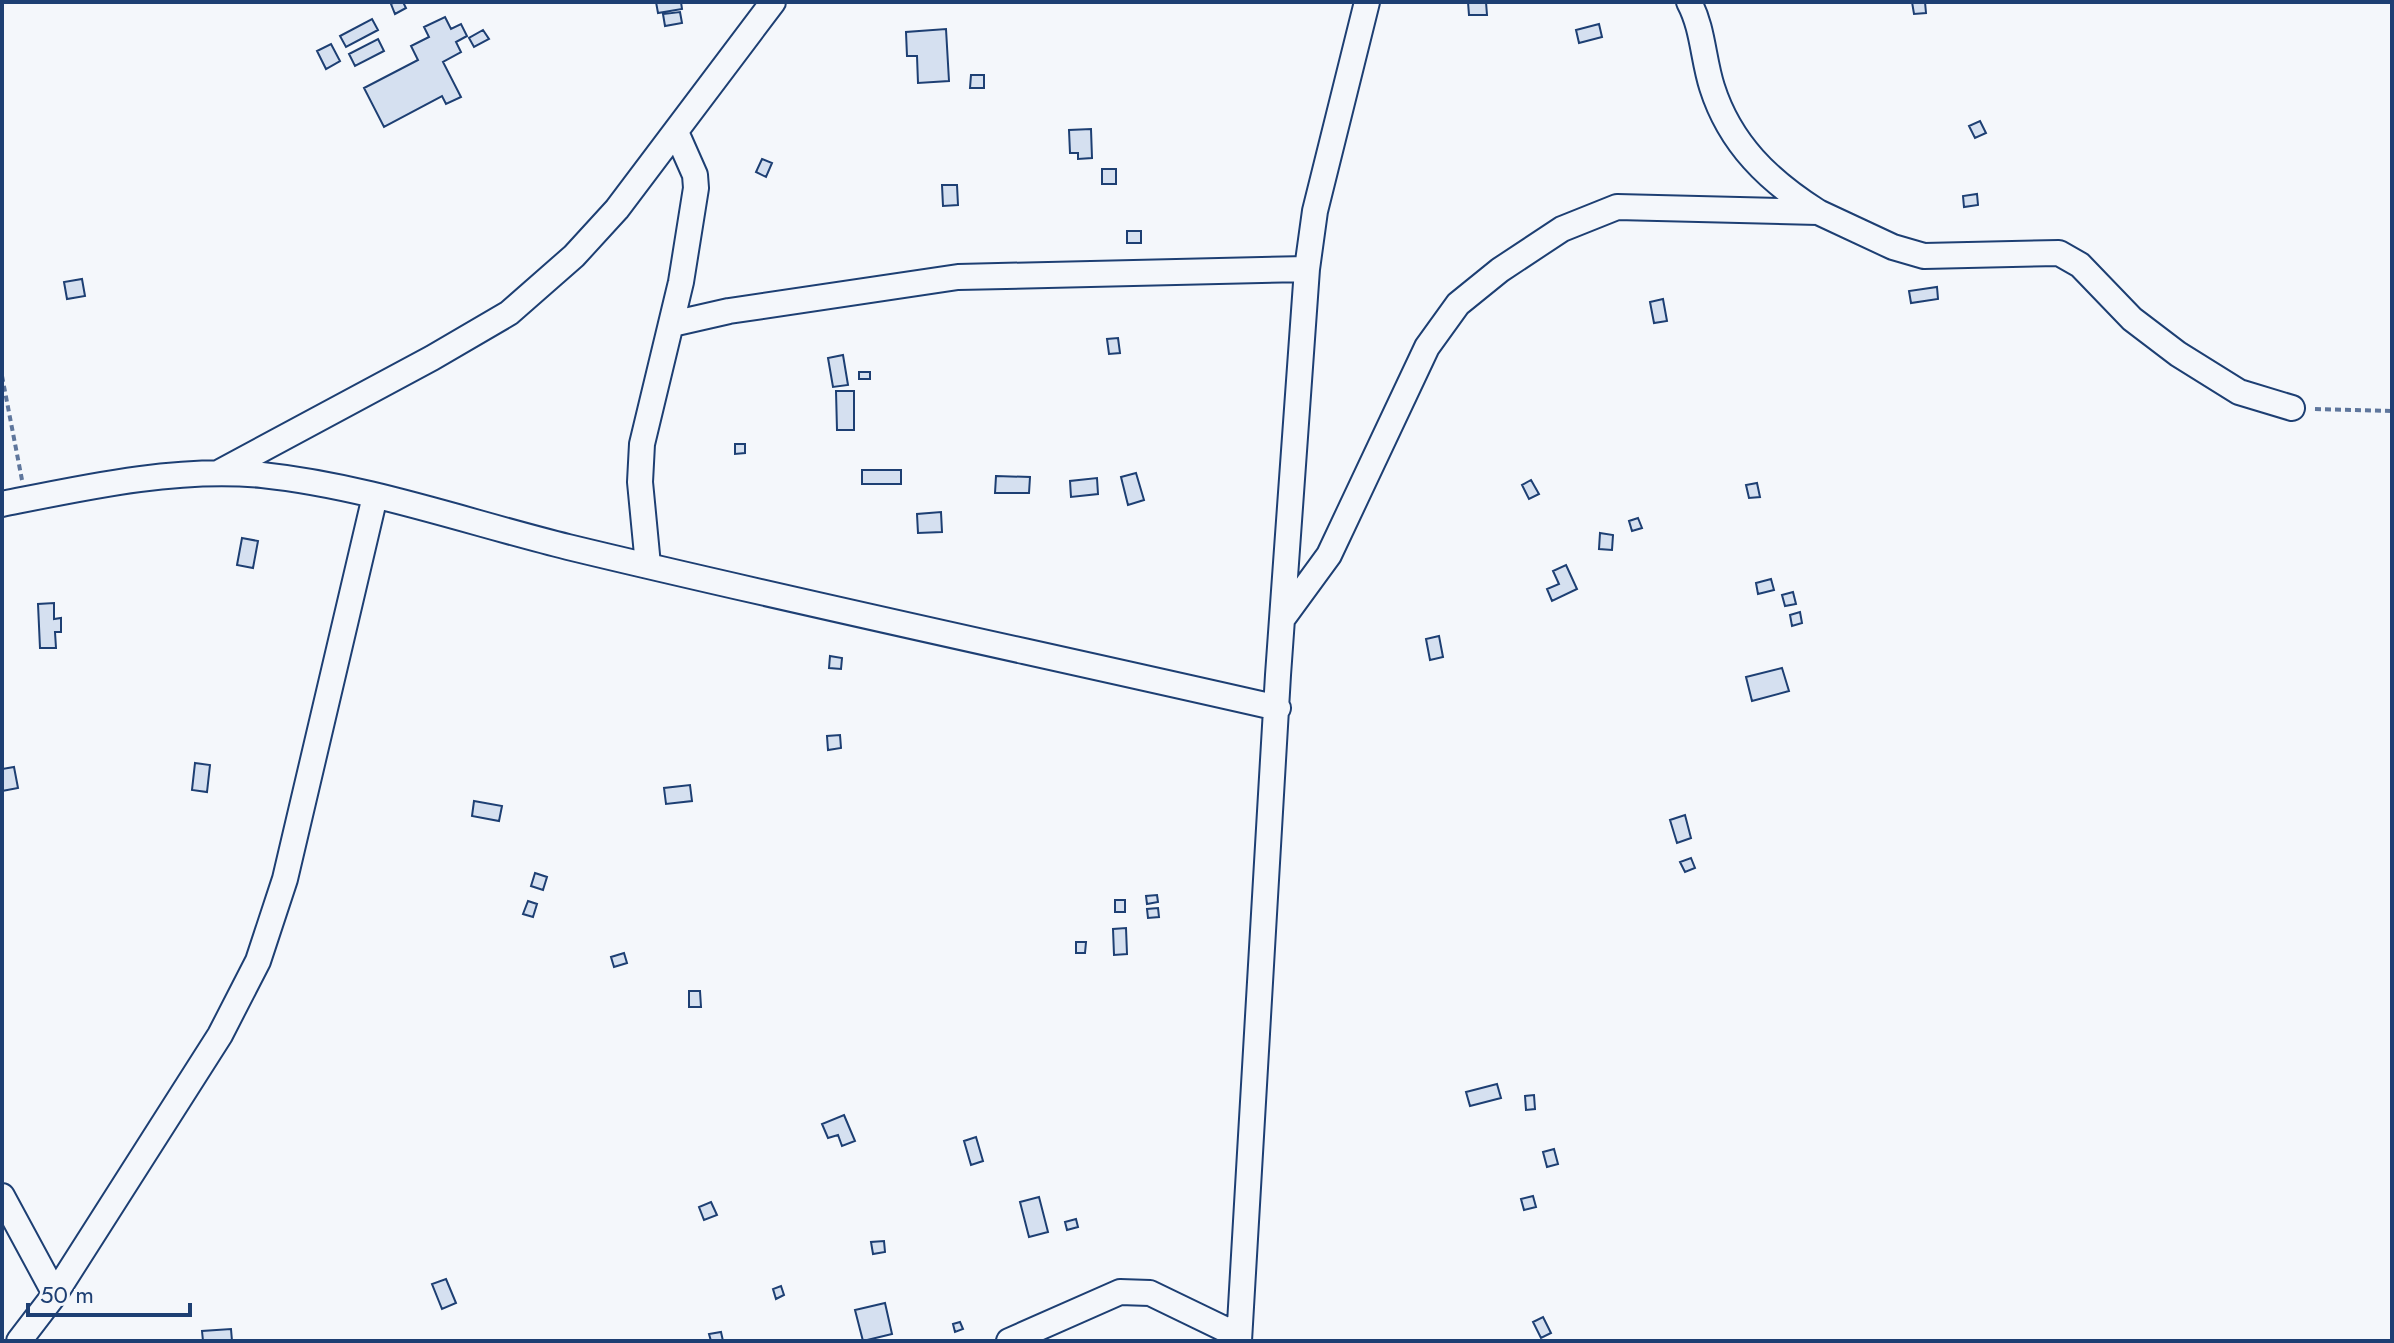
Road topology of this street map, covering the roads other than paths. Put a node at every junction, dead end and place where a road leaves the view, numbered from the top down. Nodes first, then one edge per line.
1 (773, 2) edge
2 (1367, 2) edge
3 (1689, 2) edge
4 (676, 132) junction
5 (1818, 212) junction
6 (1307, 269) junction
7 (672, 324) junction
8 (2292, 408) road end
9 (215, 474) junction
10 (375, 496) junction
11 (14, 501) edge
12 (648, 565) junction
13 (1283, 618) junction
14 (1278, 708) junction
15 (2, 1196) edge
16 (55, 1294) junction
17 (1239, 1338) edge
18 (19, 1341) edge
19 (1009, 1341) edge

1 - 4 street
2 - 6 street
3 - 5 street
4 - 7 street
4 - 9 street
5 - 8 street
5 - 13 street
6 - 7 street
6 - 13 street
7 - 12 street
9 - 10 street
9 - 11 street
10 - 12 street
10 - 16 street
12 - 14 street
13 - 14 street
14 - 17 street
15 - 16 street
16 - 18 street
17 - 19 street

